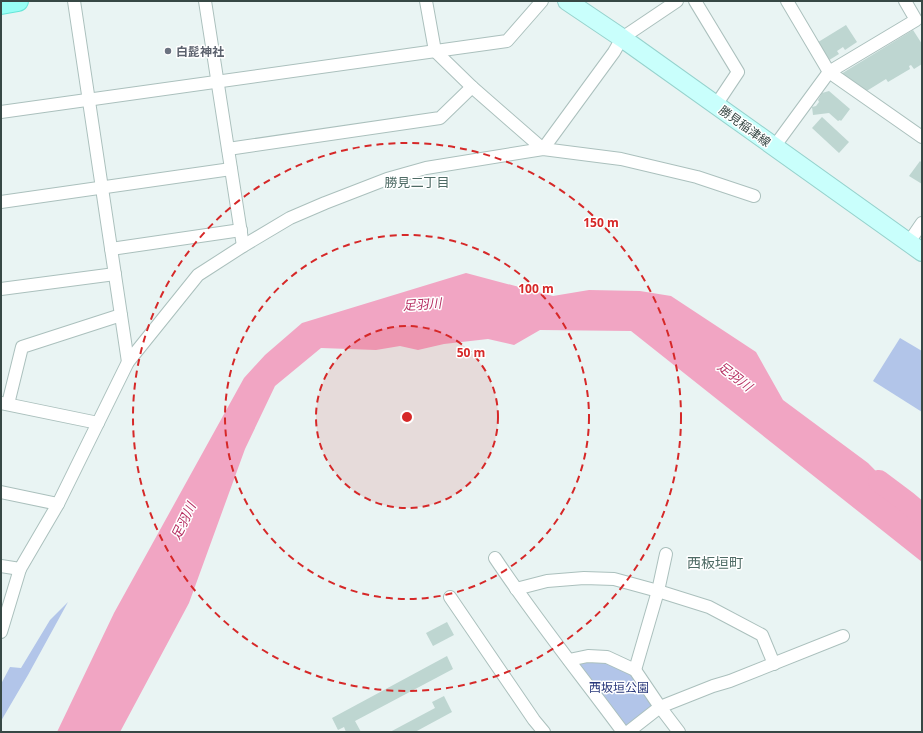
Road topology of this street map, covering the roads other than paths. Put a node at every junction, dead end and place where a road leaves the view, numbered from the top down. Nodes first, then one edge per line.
1 (18, 1) edge
2 (74, 1) edge
3 (206, 1) edge
4 (426, 1) edge
5 (542, 1) edge
6 (567, 1) edge
7 (677, 1) edge
8 (695, 1) edge
9 (787, 1) edge
10 (905, 1) edge
11 (1, 4) edge
12 (622, 38) junction
13 (435, 51) junction
14 (829, 72) junction
15 (218, 82) junction
16 (472, 87) junction
17 (89, 100) junction
18 (716, 104) junction
19 (1, 112) edge
20 (922, 138) edge
21 (774, 147) junction
22 (228, 149) junction
23 (543, 149) junction
24 (231, 169) junction
25 (102, 187) junction
26 (754, 196) dead end
27 (1, 202) edge
28 (922, 223) edge
29 (240, 230) junction
30 (243, 246) junction
31 (915, 247) edge
32 (111, 249) junction
33 (115, 274) junction
34 (1, 289) edge
35 (121, 315) junction
36 (128, 362) junction
37 (5, 403) edge
38 (98, 423) junction
39 (1, 492) edge
40 (58, 504) junction
41 (666, 554) dead end
42 (495, 558) dead end
43 (1, 566) edge
44 (20, 569) junction
45 (516, 589) junction
46 (658, 591) junction
47 (450, 597) dead end
48 (1, 632) edge
49 (843, 636) dead end
50 (569, 660) junction
51 (774, 664) junction
52 (636, 670) junction
53 (660, 707) junction
54 (544, 732) edge
55 (623, 732) edge
56 (628, 732) edge
57 (679, 732) edge

1 - 11 main road
2 - 17 street
3 - 15 street
4 - 13 street
5 - 13 street
6 - 12 main road, 勝見稲津線
7 - 12 street
8 - 18 street
9 - 14 street
10 - 14 street
12 - 18 main road, 勝見稲津線
12 - 23 street
13 - 15 street
13 - 16 street
14 - 20 street
14 - 21 street
15 - 17 street
15 - 22 street
16 - 22 street
16 - 23 street
17 - 19 street
17 - 25 street
18 - 21 main road, 勝見稲津線
21 - 31 main road, 勝見稲津線
22 - 24 street
23 - 26 street
23 - 30 street
24 - 25 street
24 - 29 street
25 - 27 street
25 - 32 street
28 - 31 street
29 - 30 street
29 - 32 street
30 - 36 street
32 - 33 street
33 - 34 street
33 - 35 street
35 - 36 street
35 - 37 street
36 - 38 street
37 - 38 street
38 - 40 street
39 - 40 street
40 - 44 street
41 - 46 street
42 - 45 street
43 - 44 street
44 - 48 street
45 - 46 street
45 - 50 street
46 - 51 street
46 - 52 street
47 - 54 street
49 - 51 street
50 - 52 street
50 - 55 street
51 - 53 street
52 - 53 street
53 - 56 street
53 - 57 street

